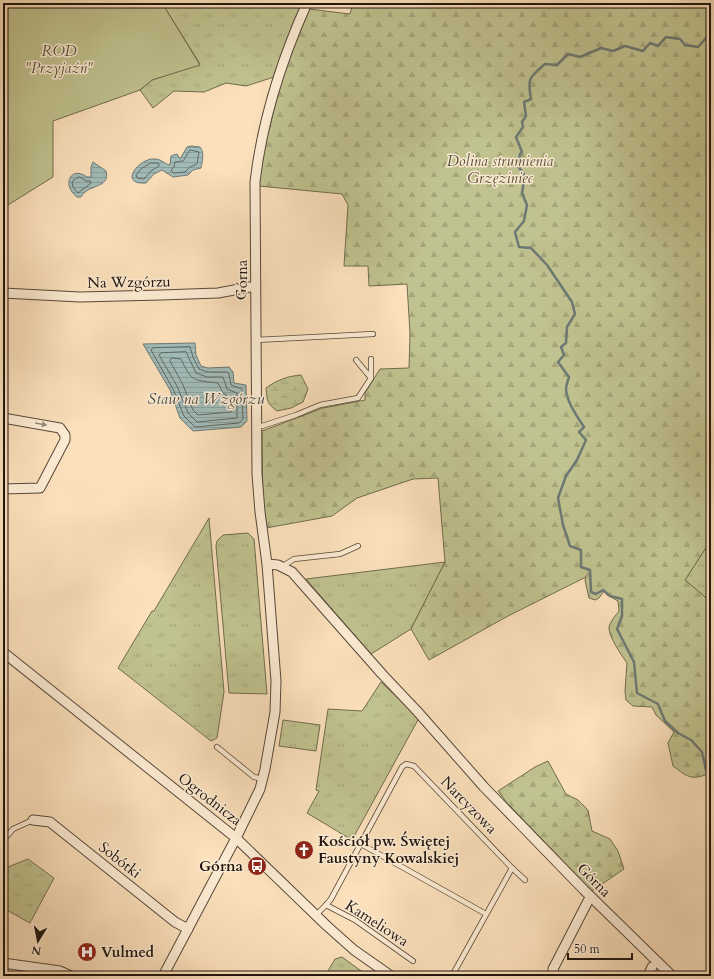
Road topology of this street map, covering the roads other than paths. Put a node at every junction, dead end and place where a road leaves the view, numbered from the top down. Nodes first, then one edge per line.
1 (307, 3) edge
2 (255, 287) junction
3 (3, 293) edge
4 (373, 334) dead end
5 (256, 340) junction
6 (371, 359) dead end
7 (356, 360) dead end
8 (371, 378) junction
9 (3, 418) edge
10 (257, 426) junction
11 (3, 489) edge
12 (358, 546) dead end
13 (266, 564) junction
14 (283, 566) junction
15 (3, 652) edge
16 (217, 747) dead end
17 (406, 764) joint
18 (263, 779) junction
19 (33, 820) joint
20 (7, 836) dead end
21 (236, 838) junction
22 (361, 844) junction
23 (512, 868) junction
24 (525, 880) dead end
25 (588, 901) dead end
26 (326, 905) junction
27 (486, 914) junction
28 (315, 915) junction
29 (188, 929) junction
30 (413, 962) dead end
31 (3, 963) edge
32 (652, 967) dead end
33 (21, 971) edge
34 (71, 976) edge
35 (163, 976) edge
36 (391, 976) edge
37 (452, 976) edge
38 (554, 976) edge
39 (648, 976) edge
40 (672, 976) edge

1 - 2 street, Górna
2 - 3 street, Na Wzgórzu
2 - 5 street, Górna
4 - 5 lane
5 - 10 street, Górna
6 - 8 lane
7 - 8 lane
8 - 10 lane
9 -> 11 street
10 - 13 street, Górna
12 - 14 lane
13 - 14 street
13 - 18 street, Górna
14 - 40 street, Górna
15 - 21 street, Ogrodnicza
16 - 18 lane
17 - 22 lane, Kameliowa
17 - 23 lane, Narcyzowa
18 - 21 street, Górna
19 - 20 lane
19 - 29 street, Sobótki
21 - 28 street, Ogrodnicza
21 - 29 street, Górna
22 - 26 lane, Kameliowa
22 - 27 lane
23 - 24 lane, Narcyzowa
23 - 27 lane
25 - 38 street
26 - 28 lane, Kameliowa
26 - 30 lane, Kameliowa
27 - 37 lane
28 - 36 street, Ogrodnicza
29 - 35 street, Górna
31 - 33 street
32 - 39 street
33 - 34 street

